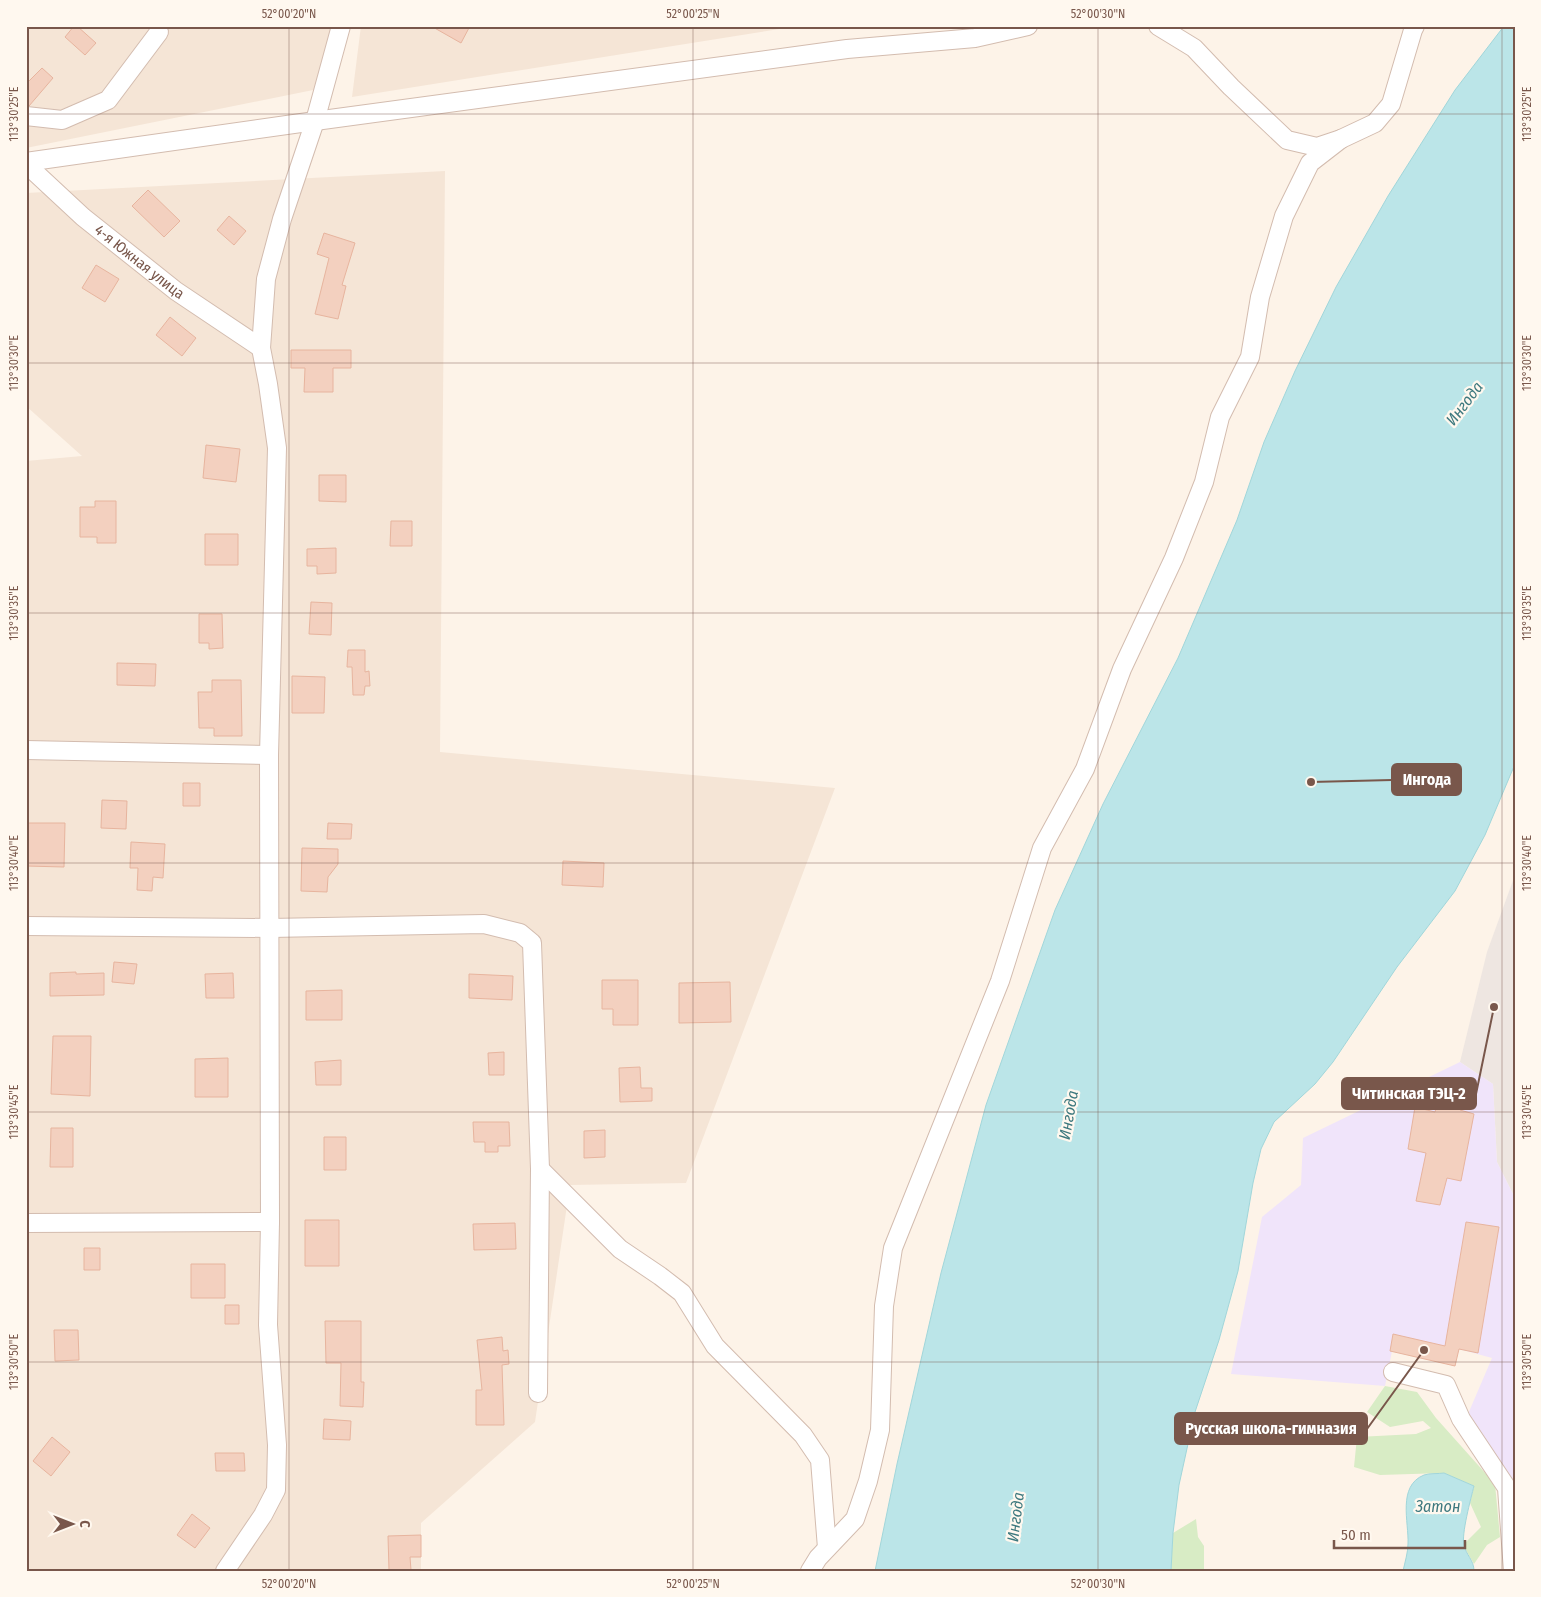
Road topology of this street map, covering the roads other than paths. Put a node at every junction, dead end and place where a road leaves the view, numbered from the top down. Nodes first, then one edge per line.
1 (341, 26) edge
2 (1028, 26) edge
3 (1158, 26) edge
4 (1415, 26) edge
5 (159, 32) dead end
6 (26, 116) edge
7 (315, 121) junction
8 (1341, 139) junction
9 (26, 163) edge
10 (261, 348) junction
11 (26, 750) edge
12 (269, 755) junction
13 (26, 926) edge
14 (270, 928) junction
15 (540, 1169) junction
16 (270, 1222) junction
17 (26, 1223) edge
18 (1394, 1372) dead end
19 (538, 1393) dead end
20 (827, 1548) junction
21 (225, 1571) edge
22 (810, 1571) edge
23 (1513, 1571) edge

1 - 7 street
2 - 7 street
3 - 8 street
4 - 8 street
5 - 6 street
7 - 9 street
7 - 10 street
8 - 20 street
9 - 10 street, 4-я Южная улица
10 - 12 street
11 - 12 street
12 - 14 street
13 - 14 street
14 - 15 street
14 - 16 street
15 - 19 street
15 - 20 street
16 - 17 street
16 - 21 street
18 - 23 street
20 - 22 street

